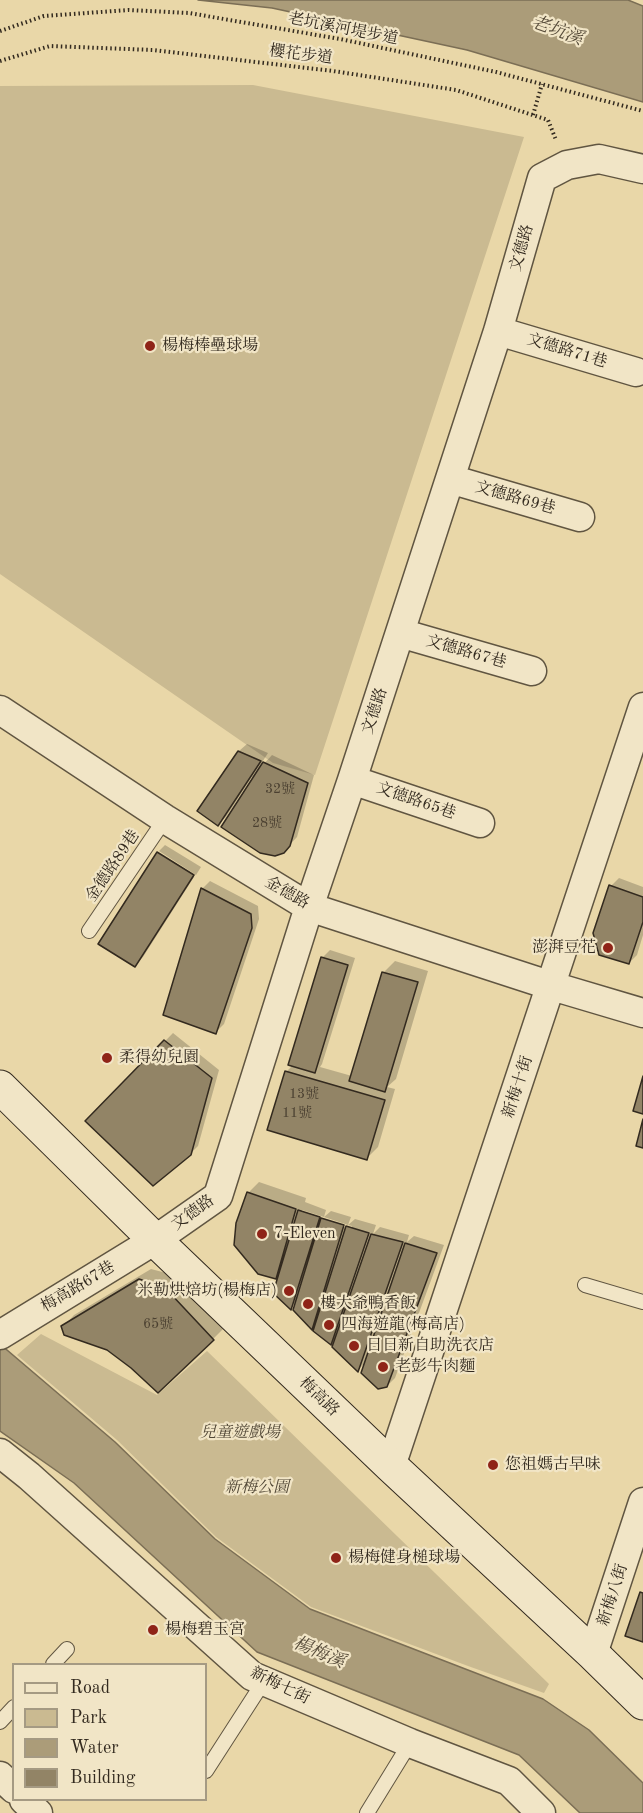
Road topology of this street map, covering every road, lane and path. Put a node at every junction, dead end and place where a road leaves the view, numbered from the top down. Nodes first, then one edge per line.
1 (0, 31) edge
2 (0, 61) edge
3 (542, 84) junction
4 (643, 111) edge
5 (533, 115) junction
6 (567, 165) junction
7 (643, 169) edge
8 (498, 331) junction
9 (636, 372) dead end
10 (450, 479) junction
11 (580, 517) dead end
12 (400, 633) junction
13 (532, 672) dead end
14 (643, 707) edge
15 (0, 710) edge
16 (352, 780) junction
17 (165, 819) junction
18 (480, 823) dead end
19 (309, 907) junction
20 (89, 931) dead end
21 (552, 986) junction
22 (643, 1013) edge
23 (0, 1087) edge
24 (155, 1240) junction
25 (585, 1285) dead end
26 (643, 1302) edge
27 (3, 1328) edge
28 (0, 1453) edge
29 (391, 1466) junction
30 (643, 1502) edge
31 (67, 1650) dead end
32 (593, 1654) junction
33 (55, 1663) edge
34 (264, 1681) junction
35 (643, 1703) edge
36 (12, 1709) edge
37 (0, 1722) edge
38 (410, 1743) junction
39 (207, 1769) edge
40 (0, 1776) edge
41 (12, 1787) edge
42 (25, 1801) edge
43 (38, 1813) edge
44 (368, 1813) edge
45 (541, 1813) edge

1 - 3 path, 老坑溪河堤步道
2 - 5 path, 櫻花步道
3 - 4 path, 老坑溪河堤步道
3 - 5 path
5 - 6 path, 櫻花步道
6 - 7 street, 文德路
6 - 8 street, 文德路
8 - 9 street, 文德路71巷
8 - 10 street, 文德路
10 - 11 street, 文德路69巷
10 - 12 street, 文德路
12 - 13 street, 文德路67巷
12 - 16 street, 文德路
14 - 21 street, 新梅十街
15 - 17 street, 金德路
16 - 18 street, 文德路65巷
16 - 19 street, 文德路
17 - 19 street, 金德路
17 - 20 lane, 金德路89巷
19 - 21 street, 金德路
19 - 24 street, 文德路
21 - 22 street, 金德路
21 - 29 street, 新梅十街
23 - 24 street, 梅高路
24 - 27 street, 梅高路67巷
24 - 29 street, 梅高路
25 - 26 lane
28 - 34 street, 新梅七街
29 - 32 street, 梅高路
30 - 32 street, 新梅八街
31 - 33 lane
32 - 35 street, 梅高路
34 - 38 street, 新梅七街
34 - 39 lane
36 - 37 lane
38 - 44 lane
38 - 45 street, 新梅七街
40 - 41 street
42 - 43 street

